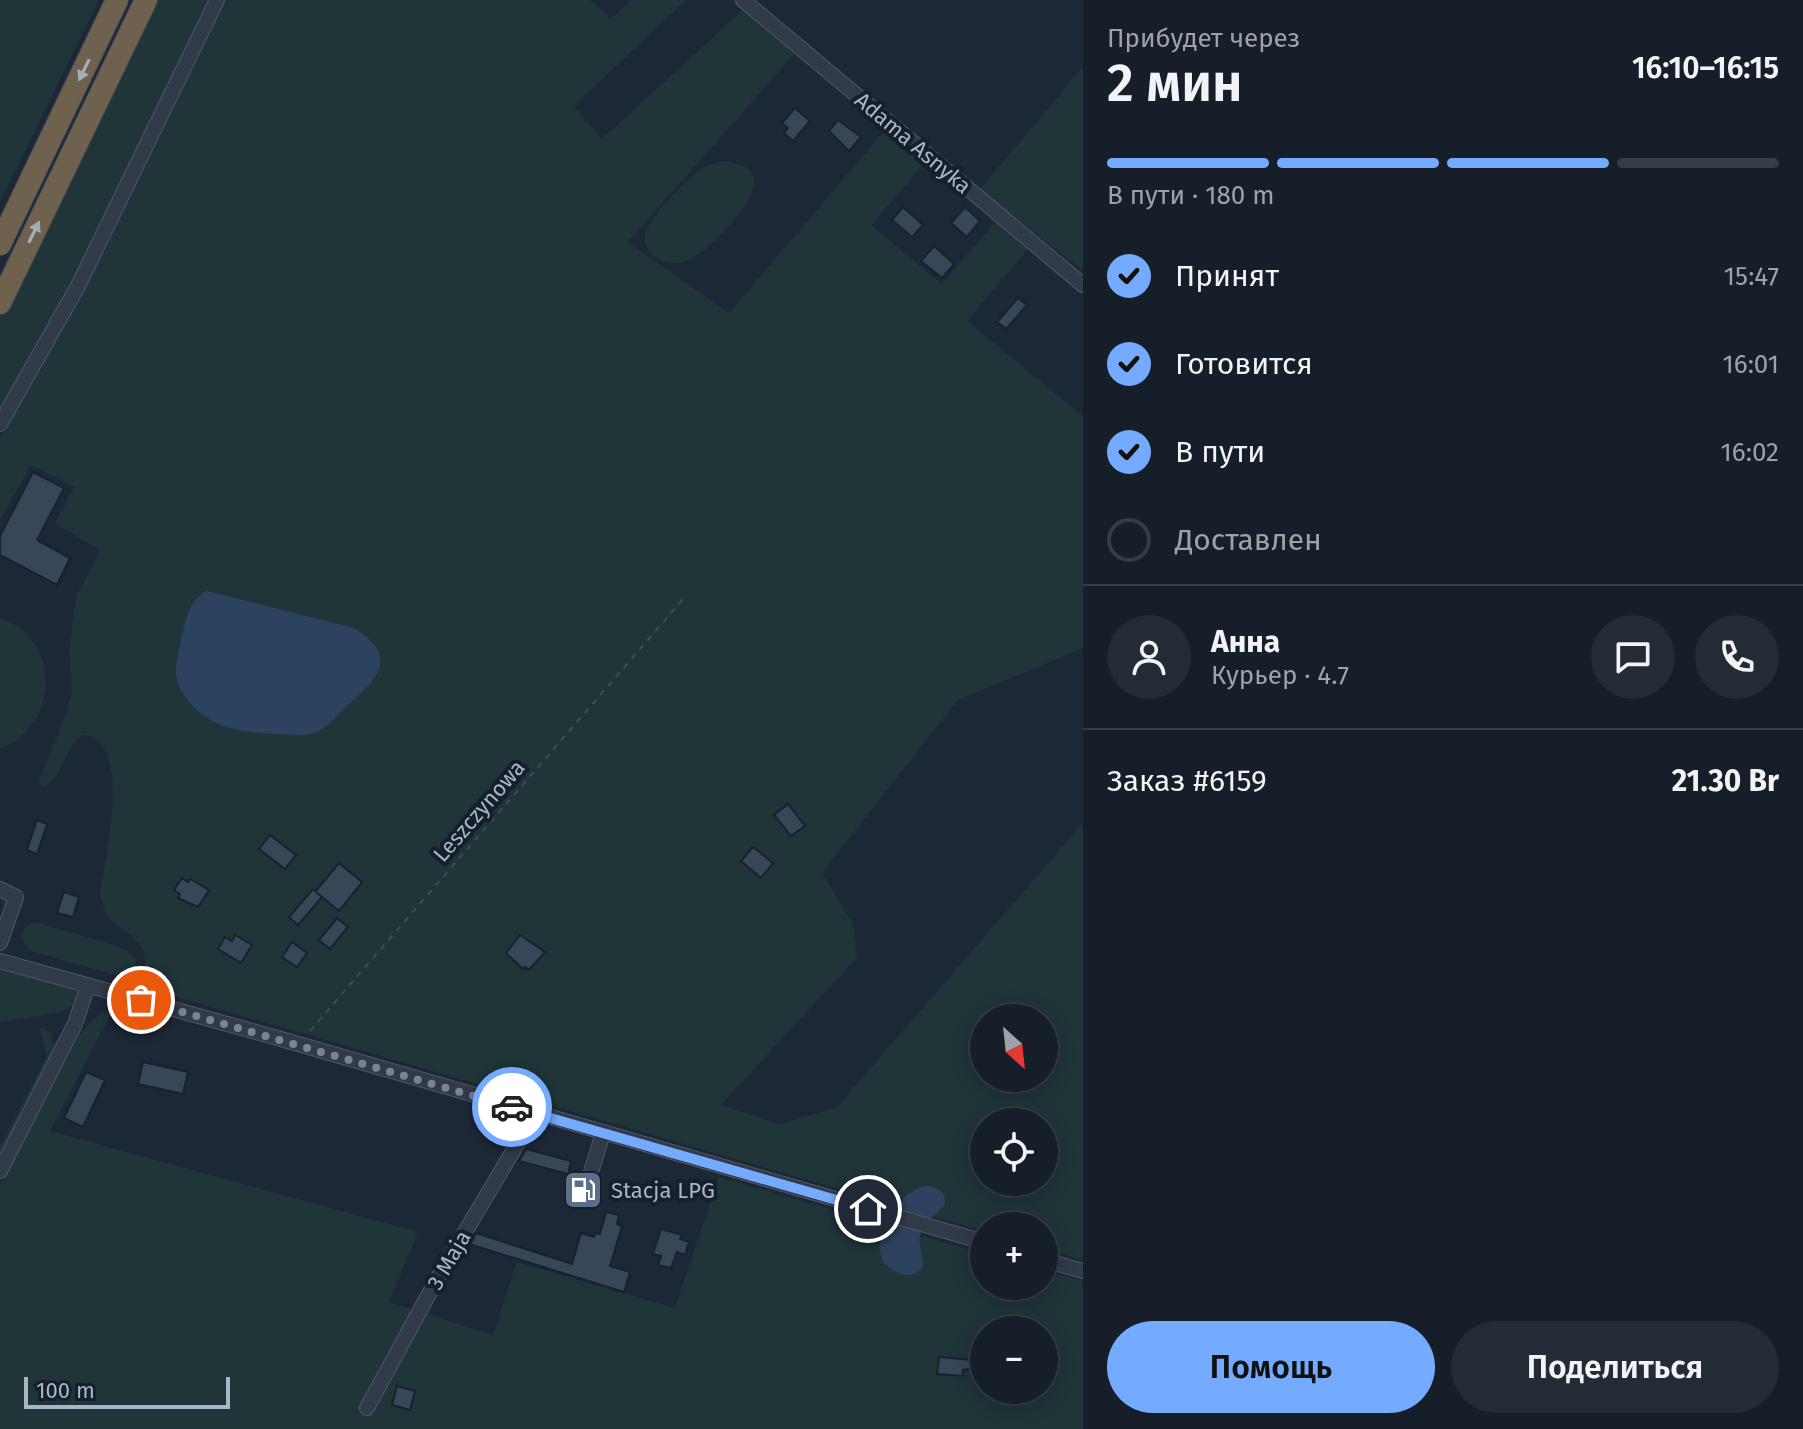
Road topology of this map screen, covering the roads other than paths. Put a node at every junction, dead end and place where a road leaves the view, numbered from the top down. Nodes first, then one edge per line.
1 (117, 0) edge
2 (146, 0) edge
3 (217, 0) edge
4 (743, 0) edge
5 (0, 244) edge
6 (1083, 285) edge
7 (0, 303) edge
8 (0, 424) edge
9 (0, 889) edge
10 (0, 943) edge
11 (0, 961) edge
12 (88, 985) junction
13 (535, 1114) junction
14 (603, 1133) junction
15 (0, 1171) edge
16 (588, 1182) dead end
17 (970, 1238) edge
18 (1058, 1264) edge
19 (1083, 1271) edge
20 (367, 1408) dead end

1 -> 5 highway
7 -> 2 highway
3 - 8 street
4 - 6 street, Adama Asnyka
9 - 10 street
11 - 12 street
12 - 13 street
12 - 15 street
13 - 14 street
13 - 20 street, 3 Maja
14 - 16 street
14 - 17 street
18 - 19 street

